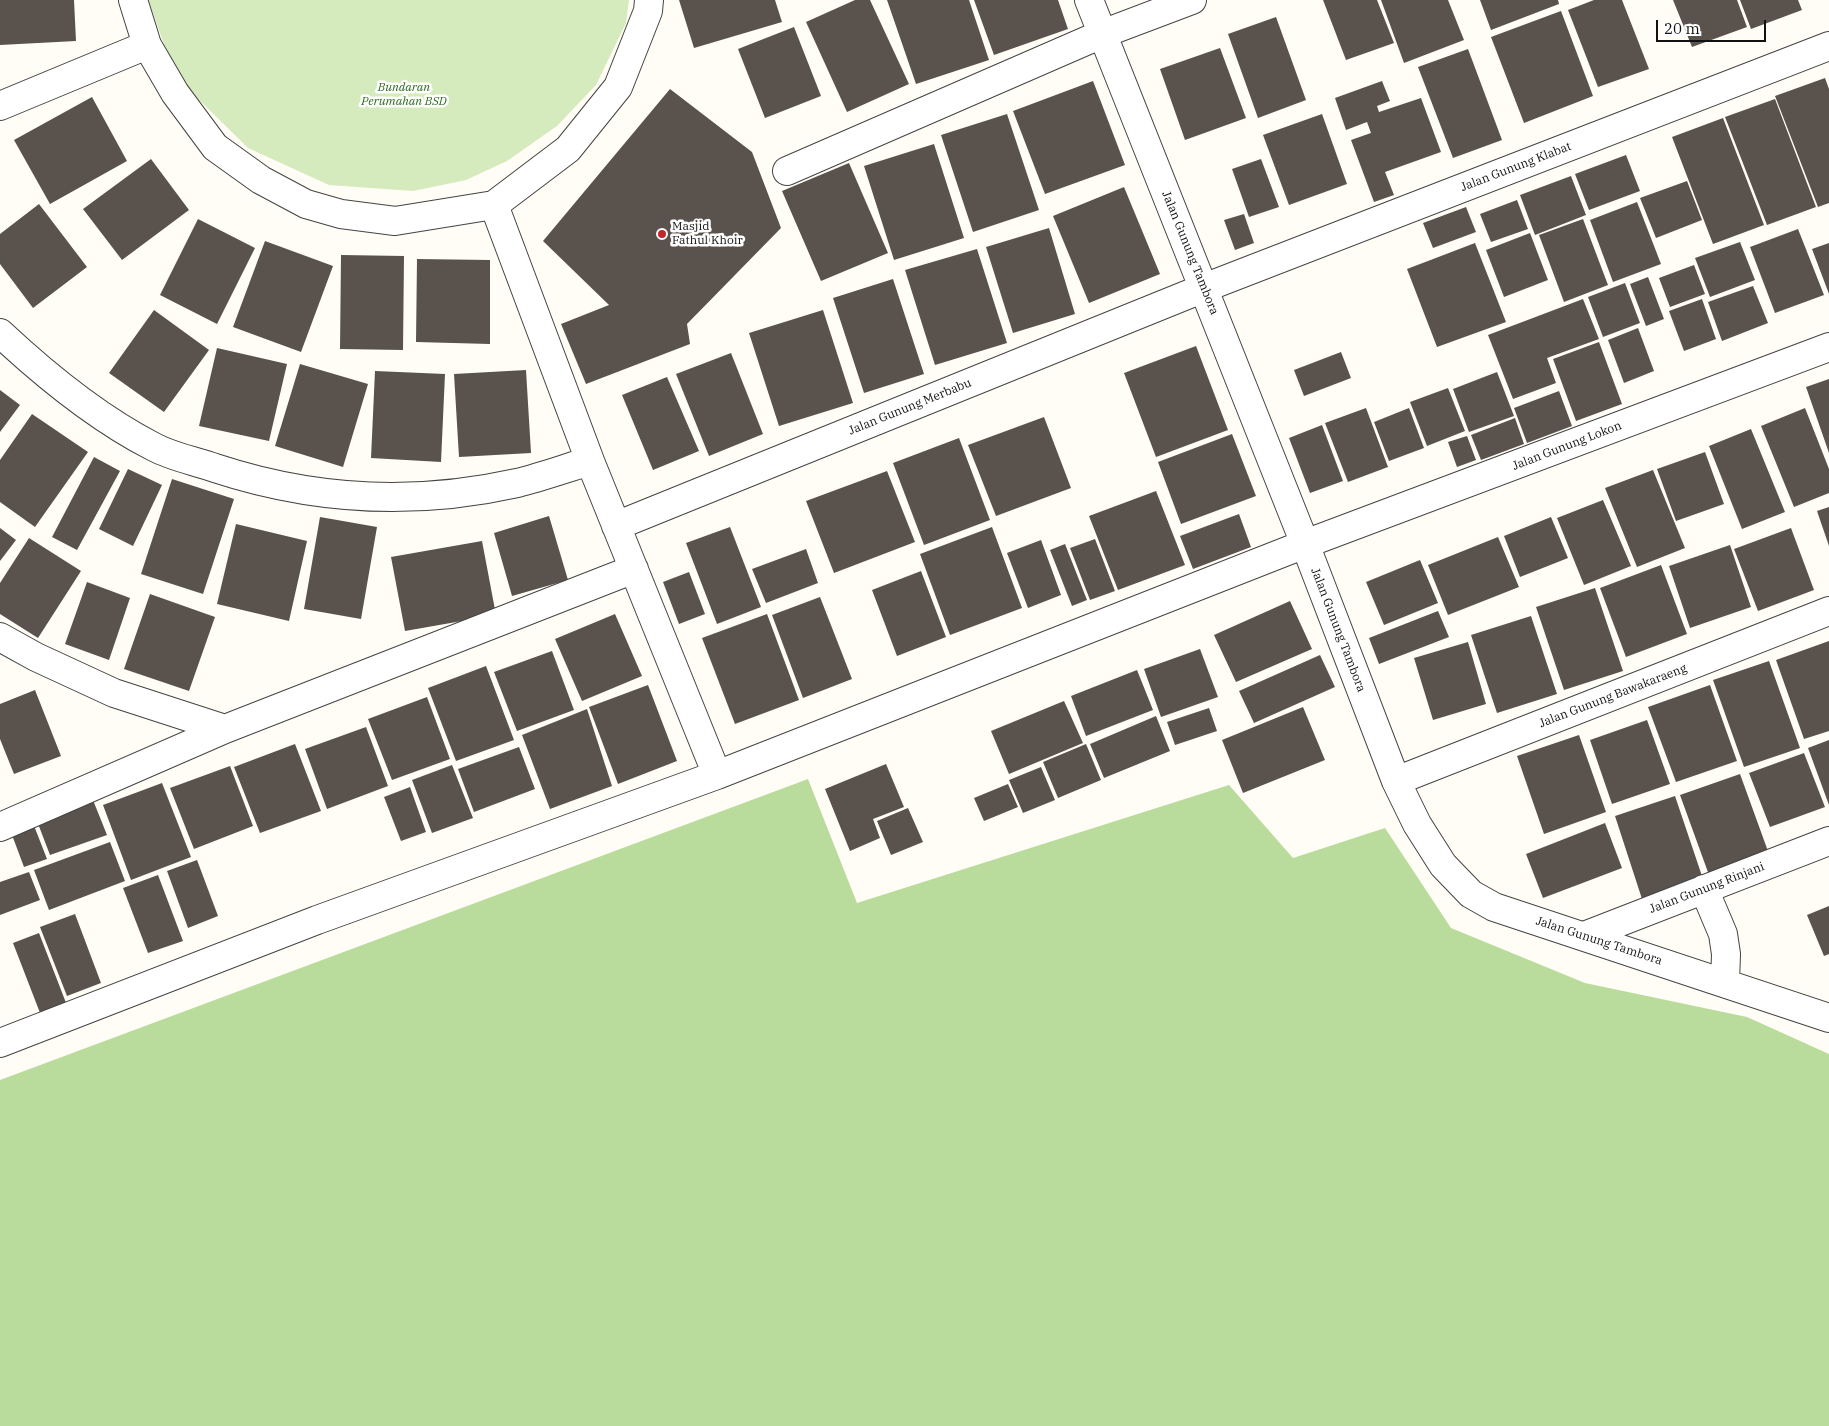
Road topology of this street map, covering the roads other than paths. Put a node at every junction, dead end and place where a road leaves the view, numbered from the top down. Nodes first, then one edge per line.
1 (133, 0) edge
2 (649, 0) edge
3 (1089, 0) edge
4 (1192, 0) edge
5 (1102, 34) junction
6 (147, 45) junction
7 (1829, 46) edge
8 (0, 106) edge
9 (786, 171) dead end
10 (494, 205) junction
11 (1204, 288) junction
12 (0, 332) edge
13 (1829, 347) edge
14 (590, 461) junction
15 (616, 526) junction
16 (1305, 544) junction
17 (634, 569) junction
18 (1829, 611) edge
19 (0, 638) edge
20 (226, 729) junction
21 (717, 775) junction
22 (1396, 781) junction
23 (0, 827) edge
24 (1829, 841) edge
25 (1704, 890) junction
26 (1584, 936) junction
27 (1725, 983) junction
28 (1829, 1018) edge
29 (0, 1043) edge

1 - 6 street
2 - 10 street
3 - 5 street, Jalan Gunung Tambora
4 - 5 street
5 - 9 street
5 - 11 street, Jalan Gunung Tambora
6 - 8 street
6 - 10 street
7 - 11 street, Jalan Gunung Klabat
10 - 14 street
11 - 15 street, Jalan Gunung Merbabu
11 - 16 street, Jalan Gunung Tambora
12 - 14 street
13 - 16 street, Jalan Gunung Lokon
14 - 15 street
15 - 17 street
16 - 21 street, Jalan Gunung Lokon
16 - 22 street, Jalan Gunung Tambora
17 - 20 street
17 - 21 street
18 - 22 street, Jalan Gunung Bawakaraeng
19 - 20 street
20 - 23 street
21 - 29 street, Jalan Gunung Lokon
22 - 26 street, Jalan Gunung Tambora
24 - 25 street, Jalan Gunung Rinjani
25 - 26 street, Jalan Gunung Rinjani
25 - 27 street
26 - 27 street, Jalan Gunung Tambora
27 - 28 street, Jalan Gunung Tambora

